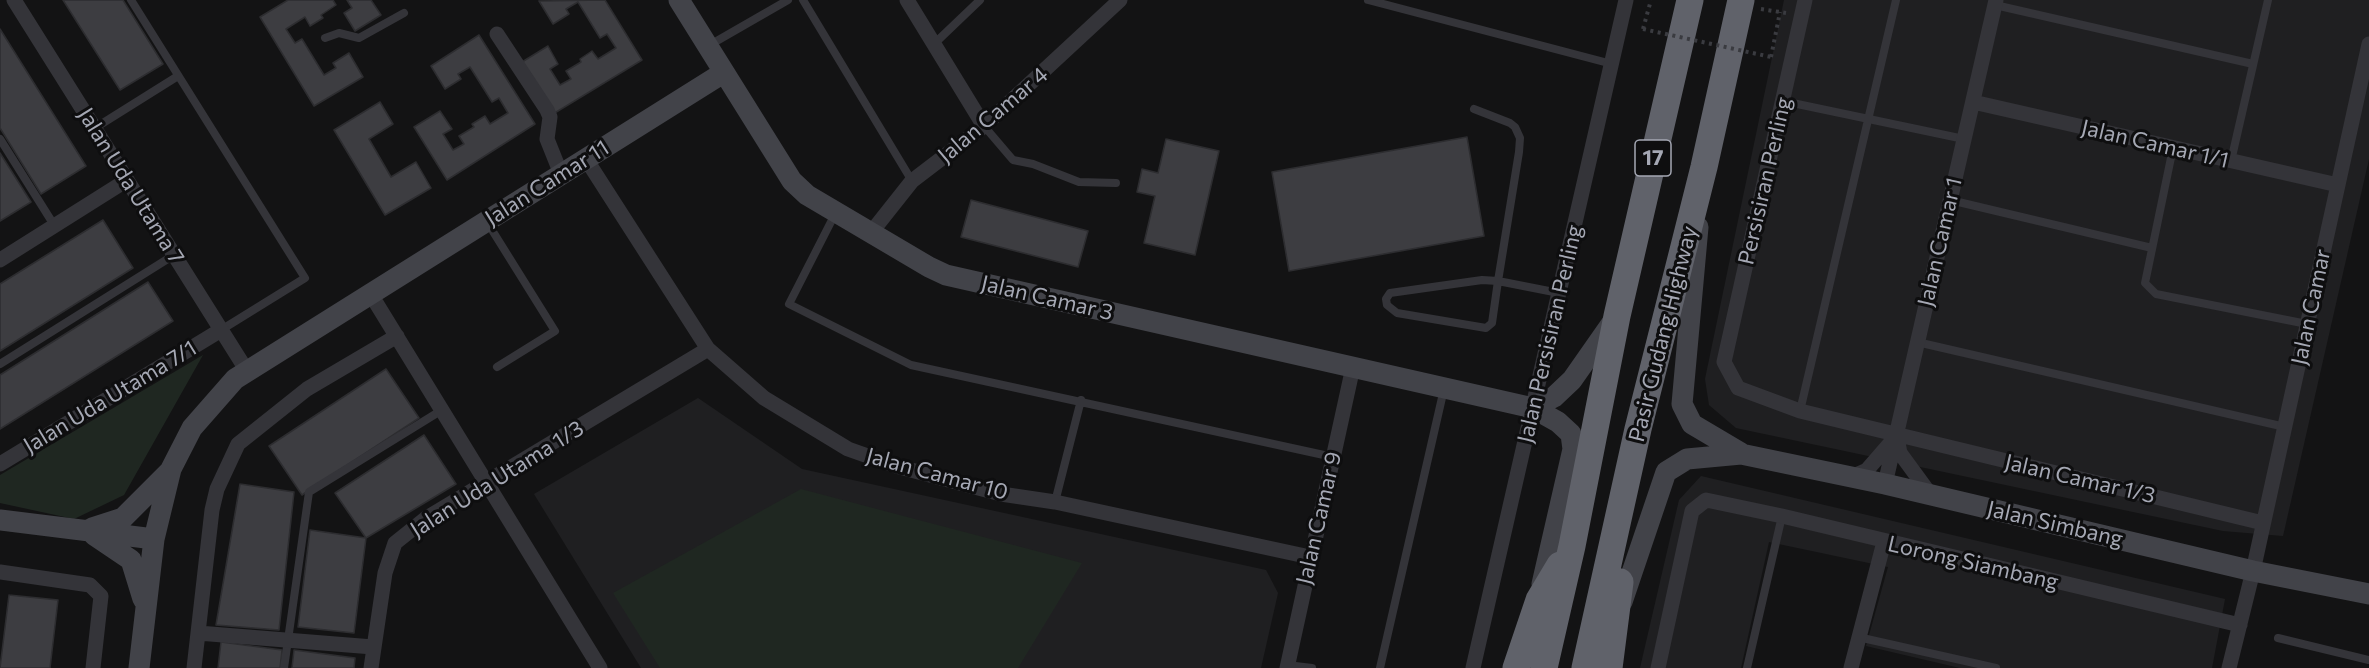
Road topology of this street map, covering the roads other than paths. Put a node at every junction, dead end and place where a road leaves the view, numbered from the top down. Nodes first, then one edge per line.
1 (14, 0) edge
2 (131, 0) edge
3 (679, 0) edge
4 (788, 0) edge
5 (803, 0) edge
6 (907, 0) edge
7 (980, 0) edge
8 (1120, 0) edge
9 (1368, 0) edge
10 (1625, 0) edge
11 (1690, 0) edge
12 (1741, 0) edge
13 (1805, 0) edge
14 (1896, 0) edge
15 (2268, 0) edge
16 (1996, 2) edge
17 (404, 13) dead end
18 (497, 34) dead end
19 (325, 38) dead end
20 (934, 44) junction
21 (2369, 44) edge
22 (707, 46) junction
23 (1612, 64) junction
24 (2253, 64) junction
25 (723, 73) junction
26 (178, 76) junction
27 (1783, 101) junction
28 (1973, 102) junction
29 (1474, 109) dead end
30 (1869, 119) junction
31 (984, 126) junction
32 (95, 128) junction
33 (0, 139) edge
34 (1964, 139) junction
35 (2173, 148) junction
36 (586, 159) junction
37 (2231, 161) junction
38 (1704, 167) junction
39 (561, 174) junction
40 (127, 180) junction
41 (912, 181) junction
42 (1116, 183) dead end
43 (2338, 185) junction
44 (1950, 200) junction
45 (835, 213) junction
46 (486, 221) junction
47 (54, 225) junction
48 (870, 234) junction
49 (2152, 248) junction
50 (174, 255) junction
51 (0, 260) edge
52 (1498, 281) junction
53 (370, 293) junction
54 (1559, 293) junction
55 (1617, 316) junction
56 (2307, 324) junction
57 (221, 330) junction
58 (397, 336) junction
59 (1917, 342) junction
60 (708, 349) junction
61 (1724, 362) joint
62 (0, 364) edge
63 (497, 367) dead end
64 (1353, 367) junction
65 (247, 371) junction
66 (1444, 388) junction
67 (1081, 400) junction
68 (1533, 408) junction
69 (442, 410) junction
70 (1800, 411) junction
71 (2284, 427) junction
72 (1638, 429) junction
73 (1896, 435) junction
74 (1741, 454) junction
75 (1333, 457) junction
76 (0, 464) edge
77 (171, 469) junction
78 (1851, 477) junction
79 (487, 483) junction
80 (1885, 484) junction
81 (1930, 494) junction
82 (1055, 502) junction
83 (1782, 516) junction
84 (0, 520) edge
85 (2264, 523) junction
86 (85, 530) junction
87 (154, 539) junction
88 (1884, 542) junction
89 (1572, 546) junction
90 (1310, 557) junction
91 (2253, 571) junction
92 (0, 572) edge
93 (2369, 594) edge
94 (1539, 600) junction
95 (146, 607) junction
96 (2240, 625) junction
97 (1614, 626) junction
98 (198, 633) junction
99 (1858, 637) junction
100 (2277, 638) dead end
101 (287, 640) junction
102 (373, 647) junction
103 (2369, 660) edge
104 (1287, 666) edge
105 (93, 668) edge
106 (139, 668) edge
107 (194, 668) edge
108 (284, 668) edge
109 (370, 668) edge
110 (600, 668) edge
111 (1312, 668) edge
112 (1380, 668) edge
113 (1473, 668) edge
114 (1516, 668) edge
115 (1544, 668) edge
116 (1585, 668) edge
117 (1609, 668) edge
118 (1658, 668) edge
119 (1747, 668) edge
120 (1851, 668) edge
121 (1996, 668) edge
122 (2229, 668) edge

1 - 32 street, Jalan Uda Utama 7
2 - 26 lane
3 - 22 street, Jalan Camar 3
4 - 22 lane
5 - 41 lane
6 - 20 street
7 - 20 lane
8 - 31 street, Jalan Camar 4
9 - 23 lane
10 - 23 street, Jalan Persisiran Perling
11 - 55 highway, Pasir Gudang Highway / 17
12 - 38 highway, Pasir Gudang Highway / 17
13 - 27 street, Persisiran Perling
14 - 30 lane
15 - 24 lane
16 - 24 lane
16 - 28 street, Jalan Camar 1
17 - 19 lane
18 - 39 street
20 - 31 street
21 - 43 street, Jalan Camar
22 - 25 street, Jalan Camar 3
23 - 54 street, Jalan Persisiran Perling
24 - 37 lane
25 - 36 street, Jalan Camar 11
25 - 45 street, Jalan Camar 3
26 - 32 lane
26 - 57 lane
27 - 30 lane
27 - 61 street, Persisiran Perling
28 - 34 street, Jalan Camar 1
28 - 35 street, Jalan Camar 1/1
29 - 52 lane
30 - 34 lane
30 - 70 lane
31 - 41 street, Jalan Camar 4
31 - 42 lane
32 - 40 street, Jalan Uda Utama 7
33 - 47 lane
34 - 44 street, Jalan Camar 1
35 - 37 street, Jalan Camar 1/1
35 - 49 lane
36 - 39 street, Jalan Camar 11
36 - 60 street, Jalan Camar 10
37 - 43 street, Jalan Camar 1/1
38 - 72 highway, Pasir Gudang Highway / 17
38 - 74 street
39 - 46 street, Jalan Camar 11
40 - 47 street
40 - 50 street, Jalan Uda Utama 7
41 - 48 street, Jalan Camar 4
43 - 56 street, Jalan Camar
44 - 49 lane
44 - 59 street, Jalan Camar 1
45 - 48 street, Jalan Camar 3
45 - 67 lane
46 - 53 street, Jalan Camar 11
46 - 63 lane
47 - 51 street
48 - 64 street, Jalan Camar 3
49 - 56 lane
50 - 57 street, Jalan Uda Utama 7
50 - 62 lane
52 - 52 lane
52 - 54 lane
53 - 58 street
53 - 65 street, Jalan Camar 11
54 - 68 street, Jalan Persisiran Perling
55 - 68 street
55 - 89 highway, Pasir Gudang Highway / 17
56 - 71 street, Jalan Camar
57 - 65 street, Jalan Uda Utama 7
57 - 76 street, Jalan Uda Utama 7/1
58 - 69 street
58 - 98 street
59 - 71 lane
59 - 73 street, Jalan Camar 1
60 - 79 street, Jalan Uda Utama 1/3
60 - 82 street, Jalan Camar 10
61 - 70 street, Jalan Camar 1/3
64 - 66 street, Jalan Camar 3
64 - 75 street, Jalan Camar 9
65 - 77 street, Jalan Camar 11
66 - 68 street, Jalan Camar 3
66 - 112 lane
67 - 75 lane
67 - 82 lane
68 - 94 street, Jalan Camar 3
68 - 113 street, Jalan Persisiran Perling
69 - 79 street
69 - 101 lane
70 - 73 street, Jalan Camar 1/3
71 - 85 street, Jalan Camar
72 - 97 highway
72 - 116 highway, Pasir Gudang Highway / 17
73 - 78 street
73 - 80 street, Jalan Camar 1
73 - 81 street
73 - 85 street, Jalan Camar 1/3
74 - 78 street, Jalan Simbang
74 - 97 street
75 - 90 street, Jalan Camar 9
77 - 86 street
77 - 87 street
78 - 80 street, Jalan Simbang
79 - 102 street, Jalan Uda Utama 1/3
79 - 110 street
80 - 81 street, Jalan Simbang
81 - 91 street, Jalan Simbang
82 - 90 street, Jalan Camar 10
83 - 88 street, Lorong Siambang
83 - 118 street, Lorong Siambang
83 - 119 lane
84 - 86 street
85 - 91 street, Jalan Camar
86 - 87 street
86 - 95 street
87 - 95 street
88 - 96 street, Lorong Siambang
88 - 99 street
89 - 94 highway
89 - 115 highway, Pasir Gudang Highway / 17
90 - 104 street, Jalan Camar 9
91 - 93 street, Jalan Simbang
91 - 96 street, Jalan Camar
92 - 105 street
94 - 114 highway
95 - 106 street
96 - 122 street, Jalan Camar
97 - 117 highway
98 - 101 street
98 - 107 street
99 - 120 street
99 - 121 lane
100 - 103 lane
101 - 102 street
101 - 108 lane
102 - 109 street, Jalan Uda Utama 1/3
104 - 111 lane

